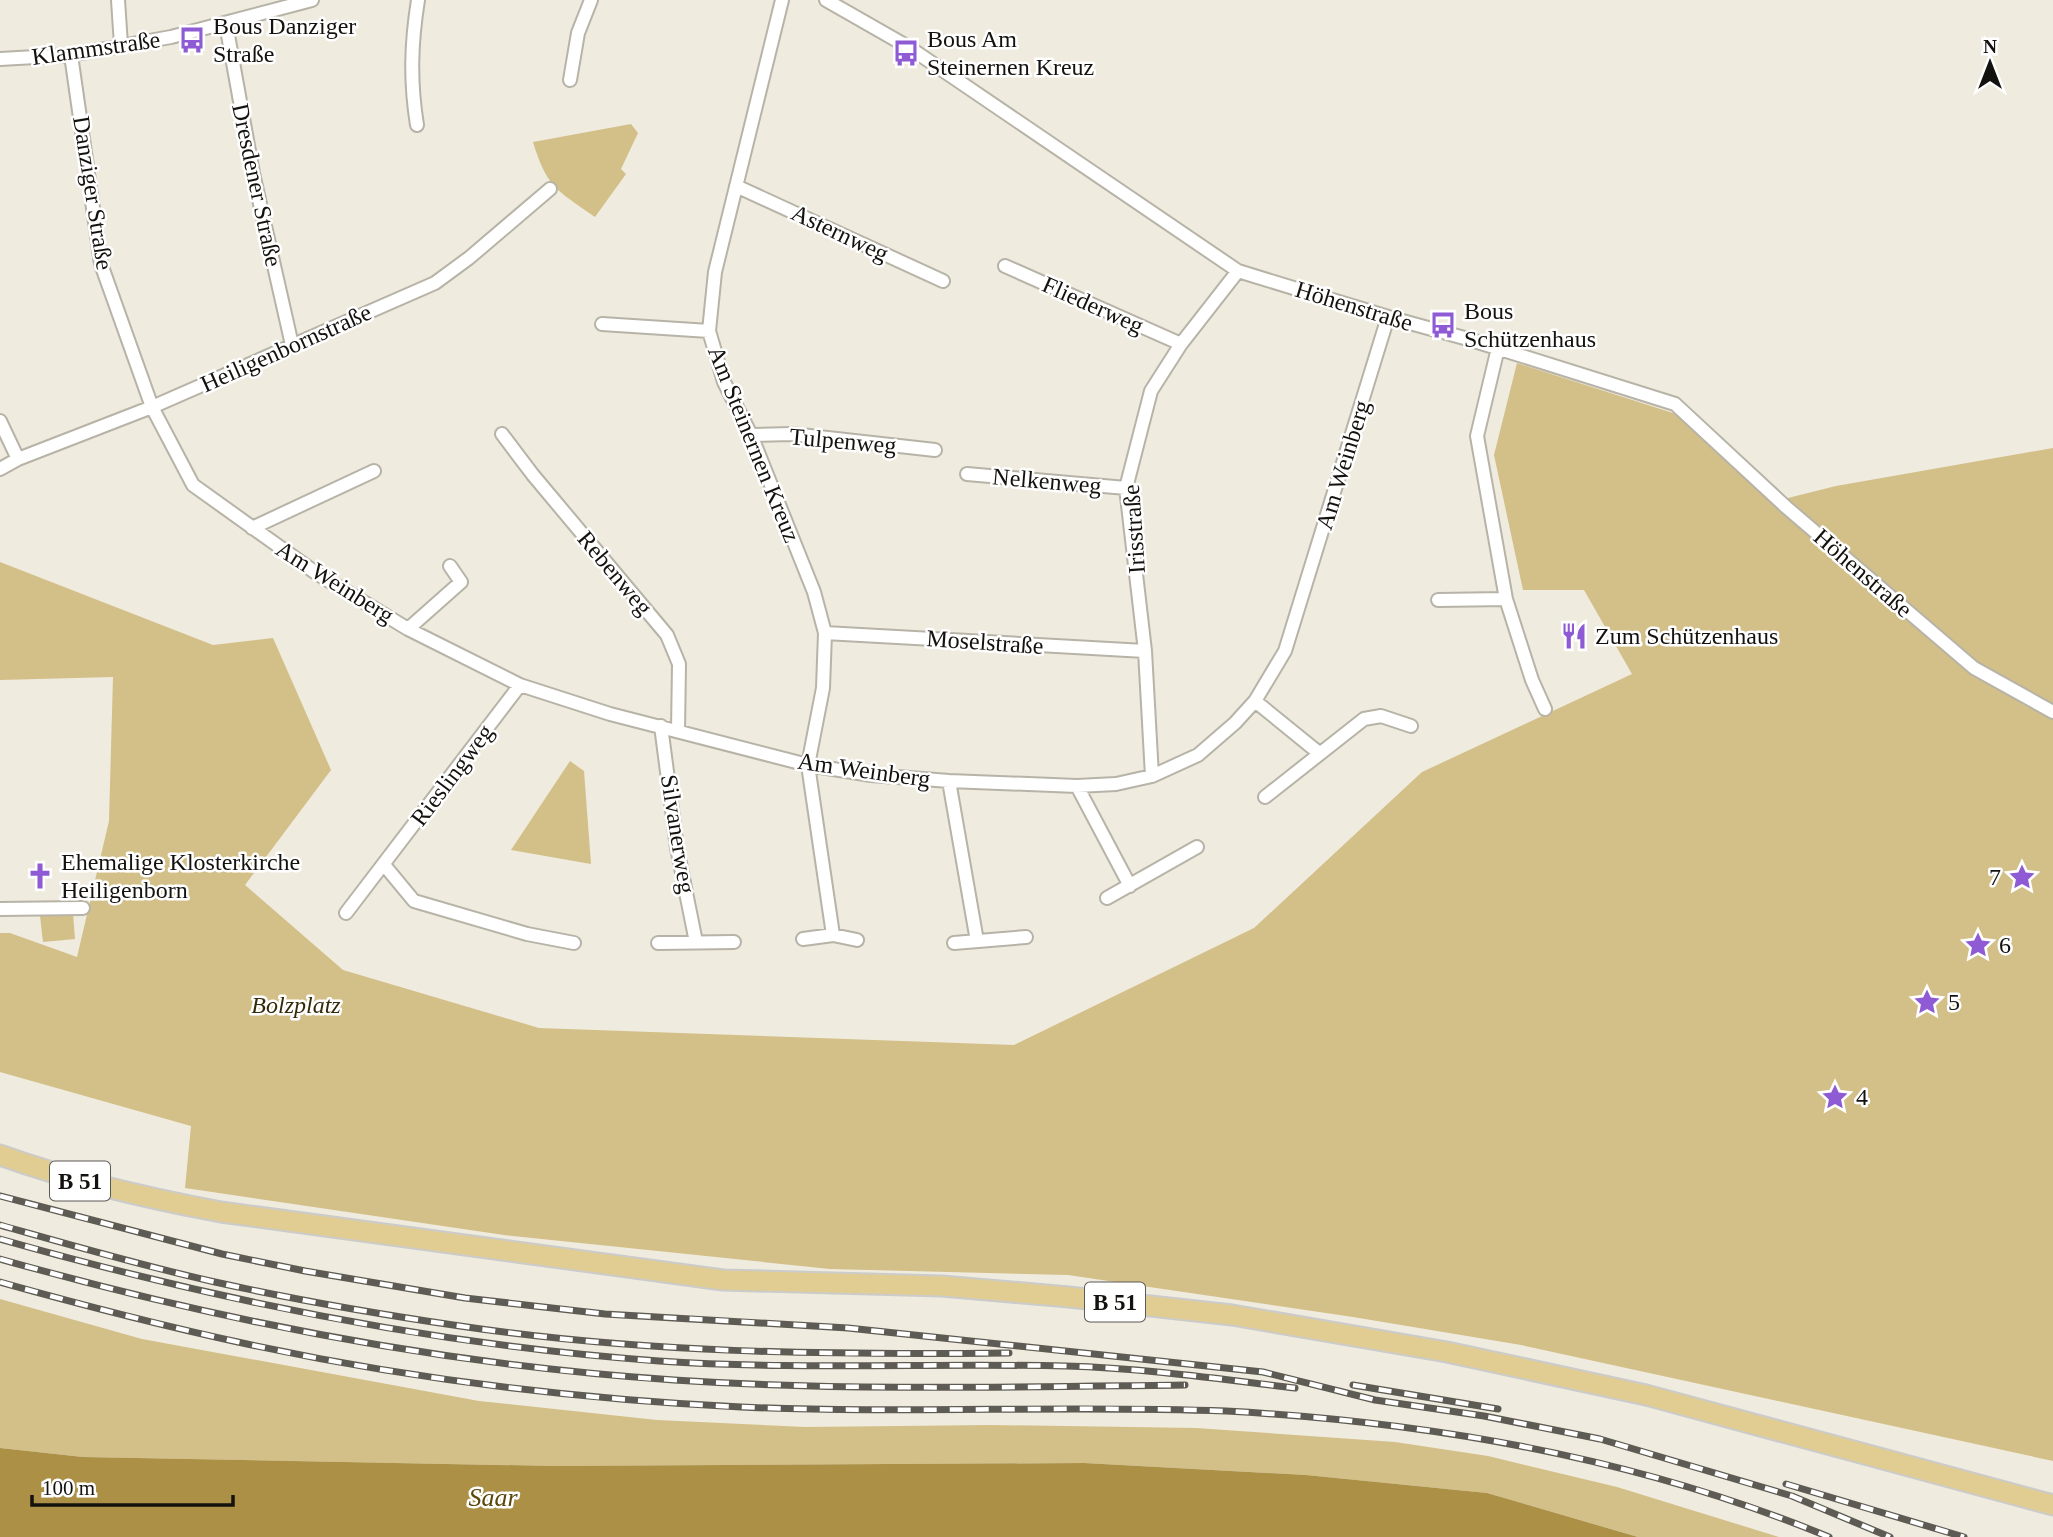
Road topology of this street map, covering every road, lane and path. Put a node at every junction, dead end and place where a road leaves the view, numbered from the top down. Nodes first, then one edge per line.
1 (118, 0) edge
2 (312, 0) edge
3 (418, 0) edge
4 (591, 0) edge
5 (782, 0) edge
6 (826, 0) edge
7 (295, 3) edge
8 (226, 24) junction
9 (121, 45) junction
10 (71, 55) junction
11 (0, 59) edge
12 (570, 80) dead end
13 (416, 125) dead end
14 (736, 186) junction
15 (550, 189) dead end
16 (1005, 266) dead end
17 (1238, 271) junction
18 (943, 281) dead end
19 (1388, 317) junction
20 (602, 324) dead end
21 (709, 331) junction
22 (1181, 344) junction
23 (292, 345) junction
24 (1498, 348) junction
25 (152, 407) junction
26 (0, 421) edge
27 (502, 434) dead end
28 (751, 435) junction
29 (935, 450) dead end
30 (18, 459) junction
31 (0, 468) edge
32 (374, 471) dead end
33 (967, 474) dead end
34 (1126, 488) junction
35 (252, 528) junction
36 (450, 566) dead end
37 (1506, 599) junction
38 (1438, 600) dead end
39 (408, 629) junction
40 (825, 633) junction
41 (1145, 651) junction
42 (520, 685) junction
43 (1255, 701) junction
44 (1545, 709) dead end
45 (2053, 712) edge
46 (661, 726) junction
47 (1410, 726) dead end
48 (678, 731) junction
49 (1319, 753) junction
50 (808, 765) junction
51 (1152, 776) junction
52 (949, 781) junction
53 (1077, 786) junction
54 (1265, 797) dead end
55 (1197, 847) dead end
56 (385, 866) junction
57 (1130, 886) junction
58 (1107, 898) dead end
59 (83, 908) dead end
60 (0, 909) edge
61 (346, 913) dead end
62 (833, 935) junction
63 (1026, 937) dead end
64 (803, 939) dead end
65 (857, 940) dead end
66 (696, 942) junction
67 (734, 942) dead end
68 (977, 942) junction
69 (574, 943) dead end
70 (658, 943) dead end
71 (954, 943) dead end
72 (0, 1155) edge
73 (2053, 1505) edge

1 - 9 street
2 - 7 street, Klammstraße
3 - 13 street
4 - 12 street
5 - 14 street, Am Steinernen Kreuz
6 - 17 street, Höhenstraße
7 - 8 street, Klammstraße
8 - 9 street, Klammstraße
8 - 23 street, Dresdener Straße
9 - 10 street, Klammstraße
10 - 11 street, Klammstraße
10 - 25 street, Danziger Straße
14 - 18 street, Asternweg
14 - 21 street, Am Steinernen Kreuz
15 - 23 street, Heiligenbornstraße
16 - 22 street, Fliederweg
17 - 19 street, Höhenstraße
17 - 22 street, Irisstraße
19 - 24 street, Höhenstraße
19 - 43 street, Am Weinberg
20 - 21 street
21 - 28 street, Am Steinernen Kreuz
22 - 34 street, Irisstraße
23 - 25 street, Heiligenbornstraße
24 - 37 street
24 - 45 street, Höhenstraße
25 - 30 street, Heiligenbornstraße
25 - 35 street, Am Weinberg
26 - 30 street
27 - 48 street, Rebenweg
28 - 29 street, Tulpenweg
28 - 40 street, Am Steinernen Kreuz
30 - 31 street, Heiligenbornstraße
32 - 35 street
33 - 34 street, Nelkenweg
34 - 41 street, Irisstraße
35 - 39 street, Am Weinberg
36 - 39 street
37 - 38 street
37 - 44 street
39 - 42 street, Am Weinberg
40 - 41 street, Moselstraße
40 - 50 street, Am Steinernen Kreuz
41 - 51 street, Irisstraße
42 - 46 street, Am Weinberg
42 - 56 street, Rieslingweg
43 - 49 street
43 - 51 street, Am Weinberg
46 - 48 street, Am Weinberg
46 - 66 street, Silvanerweg
47 - 49 street
48 - 50 street, Am Weinberg
49 - 54 street
50 - 52 street, Am Weinberg
50 - 62 street, Am Steinernen Kreuz
51 - 53 street, Am Weinberg
52 - 53 street, Am Weinberg
52 - 68 street
53 - 57 street
55 - 57 street
56 - 61 street, Rieslingweg
56 - 69 street
57 - 58 street
59 - 60 street
62 - 64 street
62 - 65 street
63 - 68 street
66 - 67 street
66 - 70 street
68 - 71 street
72 - 73 main road, B 51

